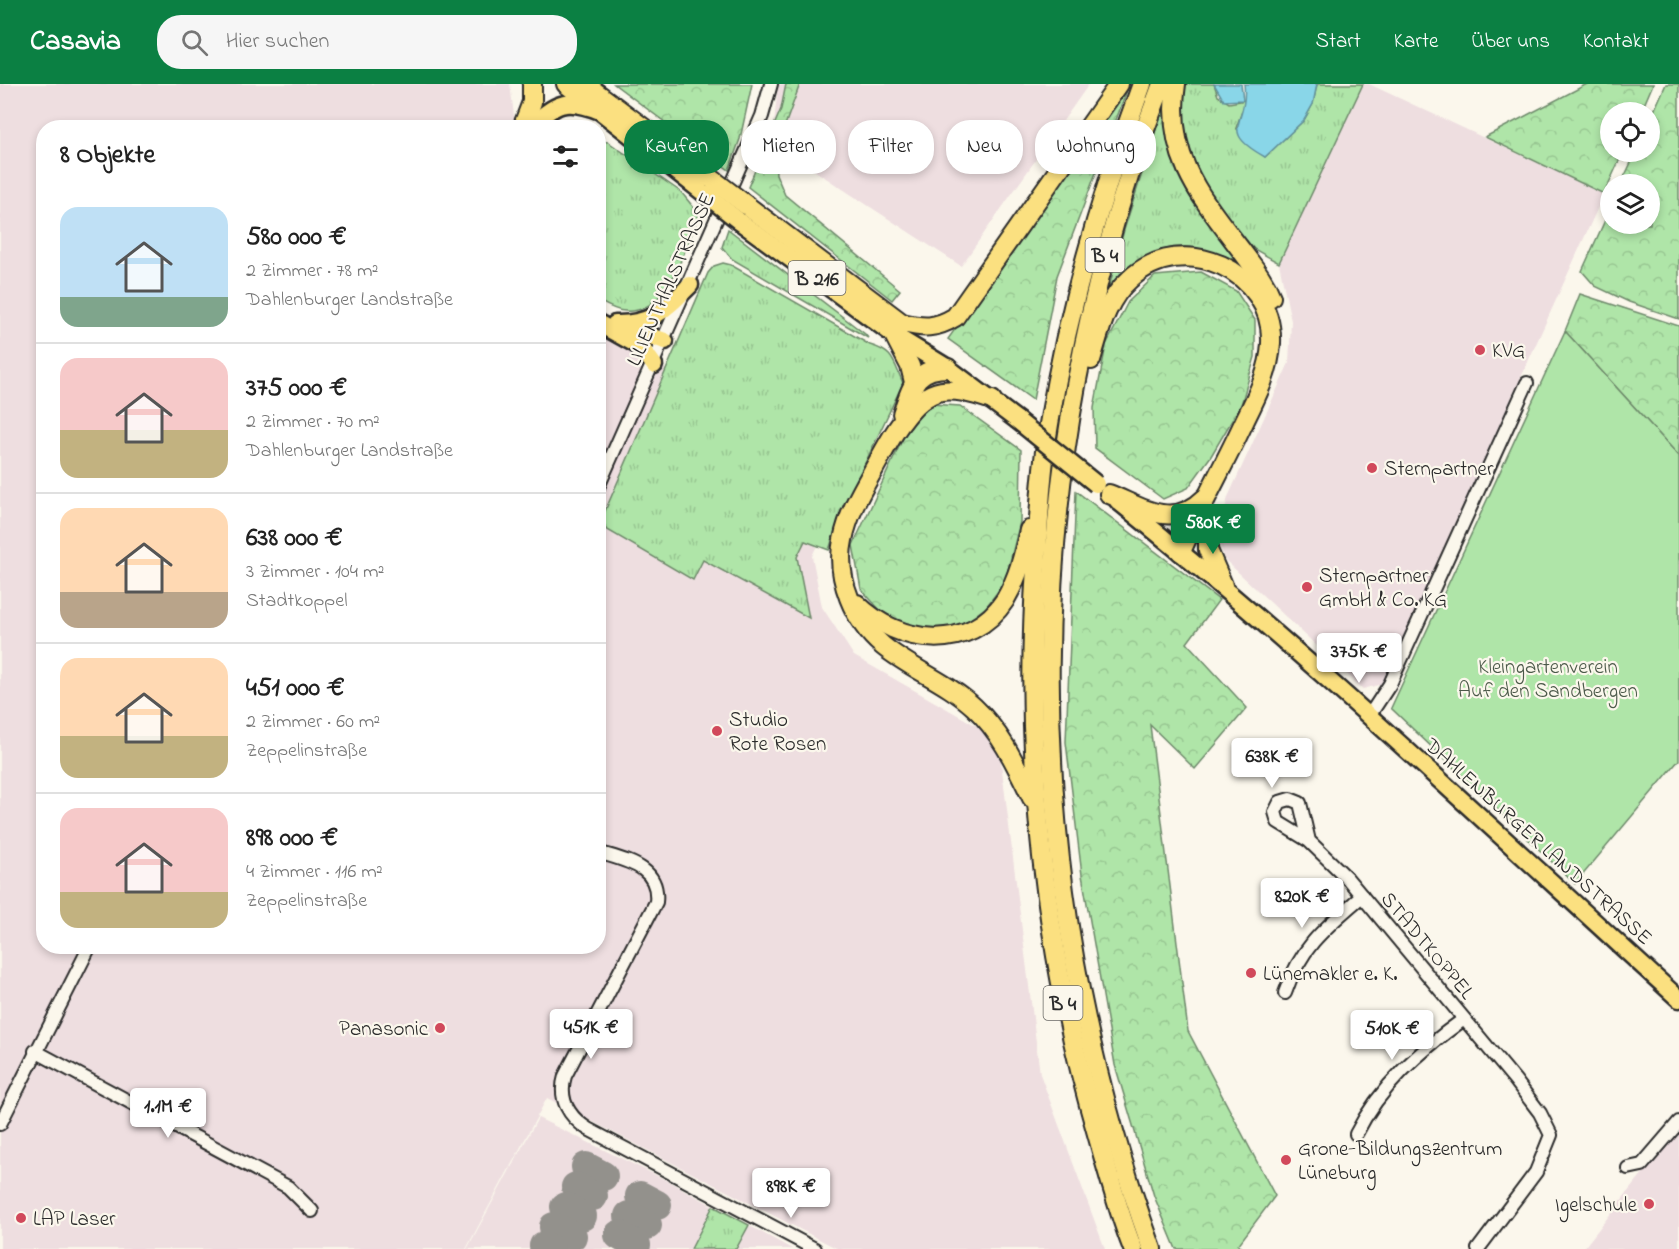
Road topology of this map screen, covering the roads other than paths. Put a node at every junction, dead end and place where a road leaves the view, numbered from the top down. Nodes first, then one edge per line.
1 (532, 84) edge
2 (566, 84) edge
3 (585, 84) edge
4 (596, 84) edge
5 (771, 84) edge
6 (1119, 84) edge
7 (1142, 84) edge
8 (1162, 84) edge
9 (1176, 84) edge
10 (605, 107) junction
11 (525, 120) edge
12 (538, 120) edge
13 (690, 285) junction
14 (607, 324) edge
15 (898, 329) junction
16 (665, 340) junction
17 (654, 365) junction
18 (948, 368) junction
19 (914, 382) junction
20 (1527, 383) dead end
21 (992, 400) junction
22 (896, 429) junction
23 (1068, 432) junction
24 (606, 470) edge
25 (1103, 489) junction
26 (1041, 492) junction
27 (1211, 493) junction
28 (1208, 520) junction
29 (1181, 552) junction
30 (1226, 589) junction
31 (849, 597) junction
32 (1369, 716) junction
33 (1036, 808) junction
34 (1309, 841) dead end
35 (606, 855) edge
36 (1362, 896) junction
37 (86, 954) edge
38 (1285, 993) dead end
39 (1679, 999) edge
40 (1464, 1019) junction
41 (35, 1051) junction
42 (1679, 1122) edge
43 (0, 1124) edge
44 (1356, 1134) dead end
45 (1628, 1168) dead end
46 (312, 1211) dead end
47 (815, 1249) edge
48 (1133, 1249) edge
49 (1152, 1249) edge
50 (1478, 1249) edge

1 - 11 highway
2 - 10 highway, B 216
3 - 10 highway, B 216
4 - 10 highway
5 - 13 street, LILIENTHALSTRASSE
6 - 15 highway
7 - 26 highway, B 4
8 - 23 highway, B 4
9 - 28 highway
10 - 12 main road
10 - 15 highway, B 216, bridge
13 - 14 main road
13 - 16 street, LILIENTHALSTRASSE
14 - 16 main road
14 - 17 main road
15 - 18 main road, B 216
15 - 19 highway
16 - 17 street, LILIENTHALSTRASSE
17 - 24 street, LILIENTHALSTRASSE
18 - 19 highway
18 - 21 main road, B 216
19 - 22 highway
20 - 32 street
21 - 22 highway
21 - 25 main road, B 216, bridge
22 - 31 highway
23 - 27 highway
23 - 49 highway, B 4
25 - 27 highway
25 - 29 main road, B 216
26 - 31 highway
26 - 33 highway, B 4
27 - 29 highway
28 - 29 highway
28 - 30 highway
29 - 30 main road, B 216
30 - 32 main road, DAHLENBURGER LANDSTRASSE
31 - 33 highway
32 - 39 main road, DAHLENBURGER LANDSTRASSE
33 - 48 highway, B 4
34 - 36 street, STADTKOPPEL
35 - 47 street
36 - 38 street, STADTKOPPEL
36 - 40 street, STADTKOPPEL
37 - 41 street
40 - 44 street, STADTKOPPEL
40 - 50 street, STADTKOPPEL
41 - 43 street
41 - 46 street
42 - 45 street

